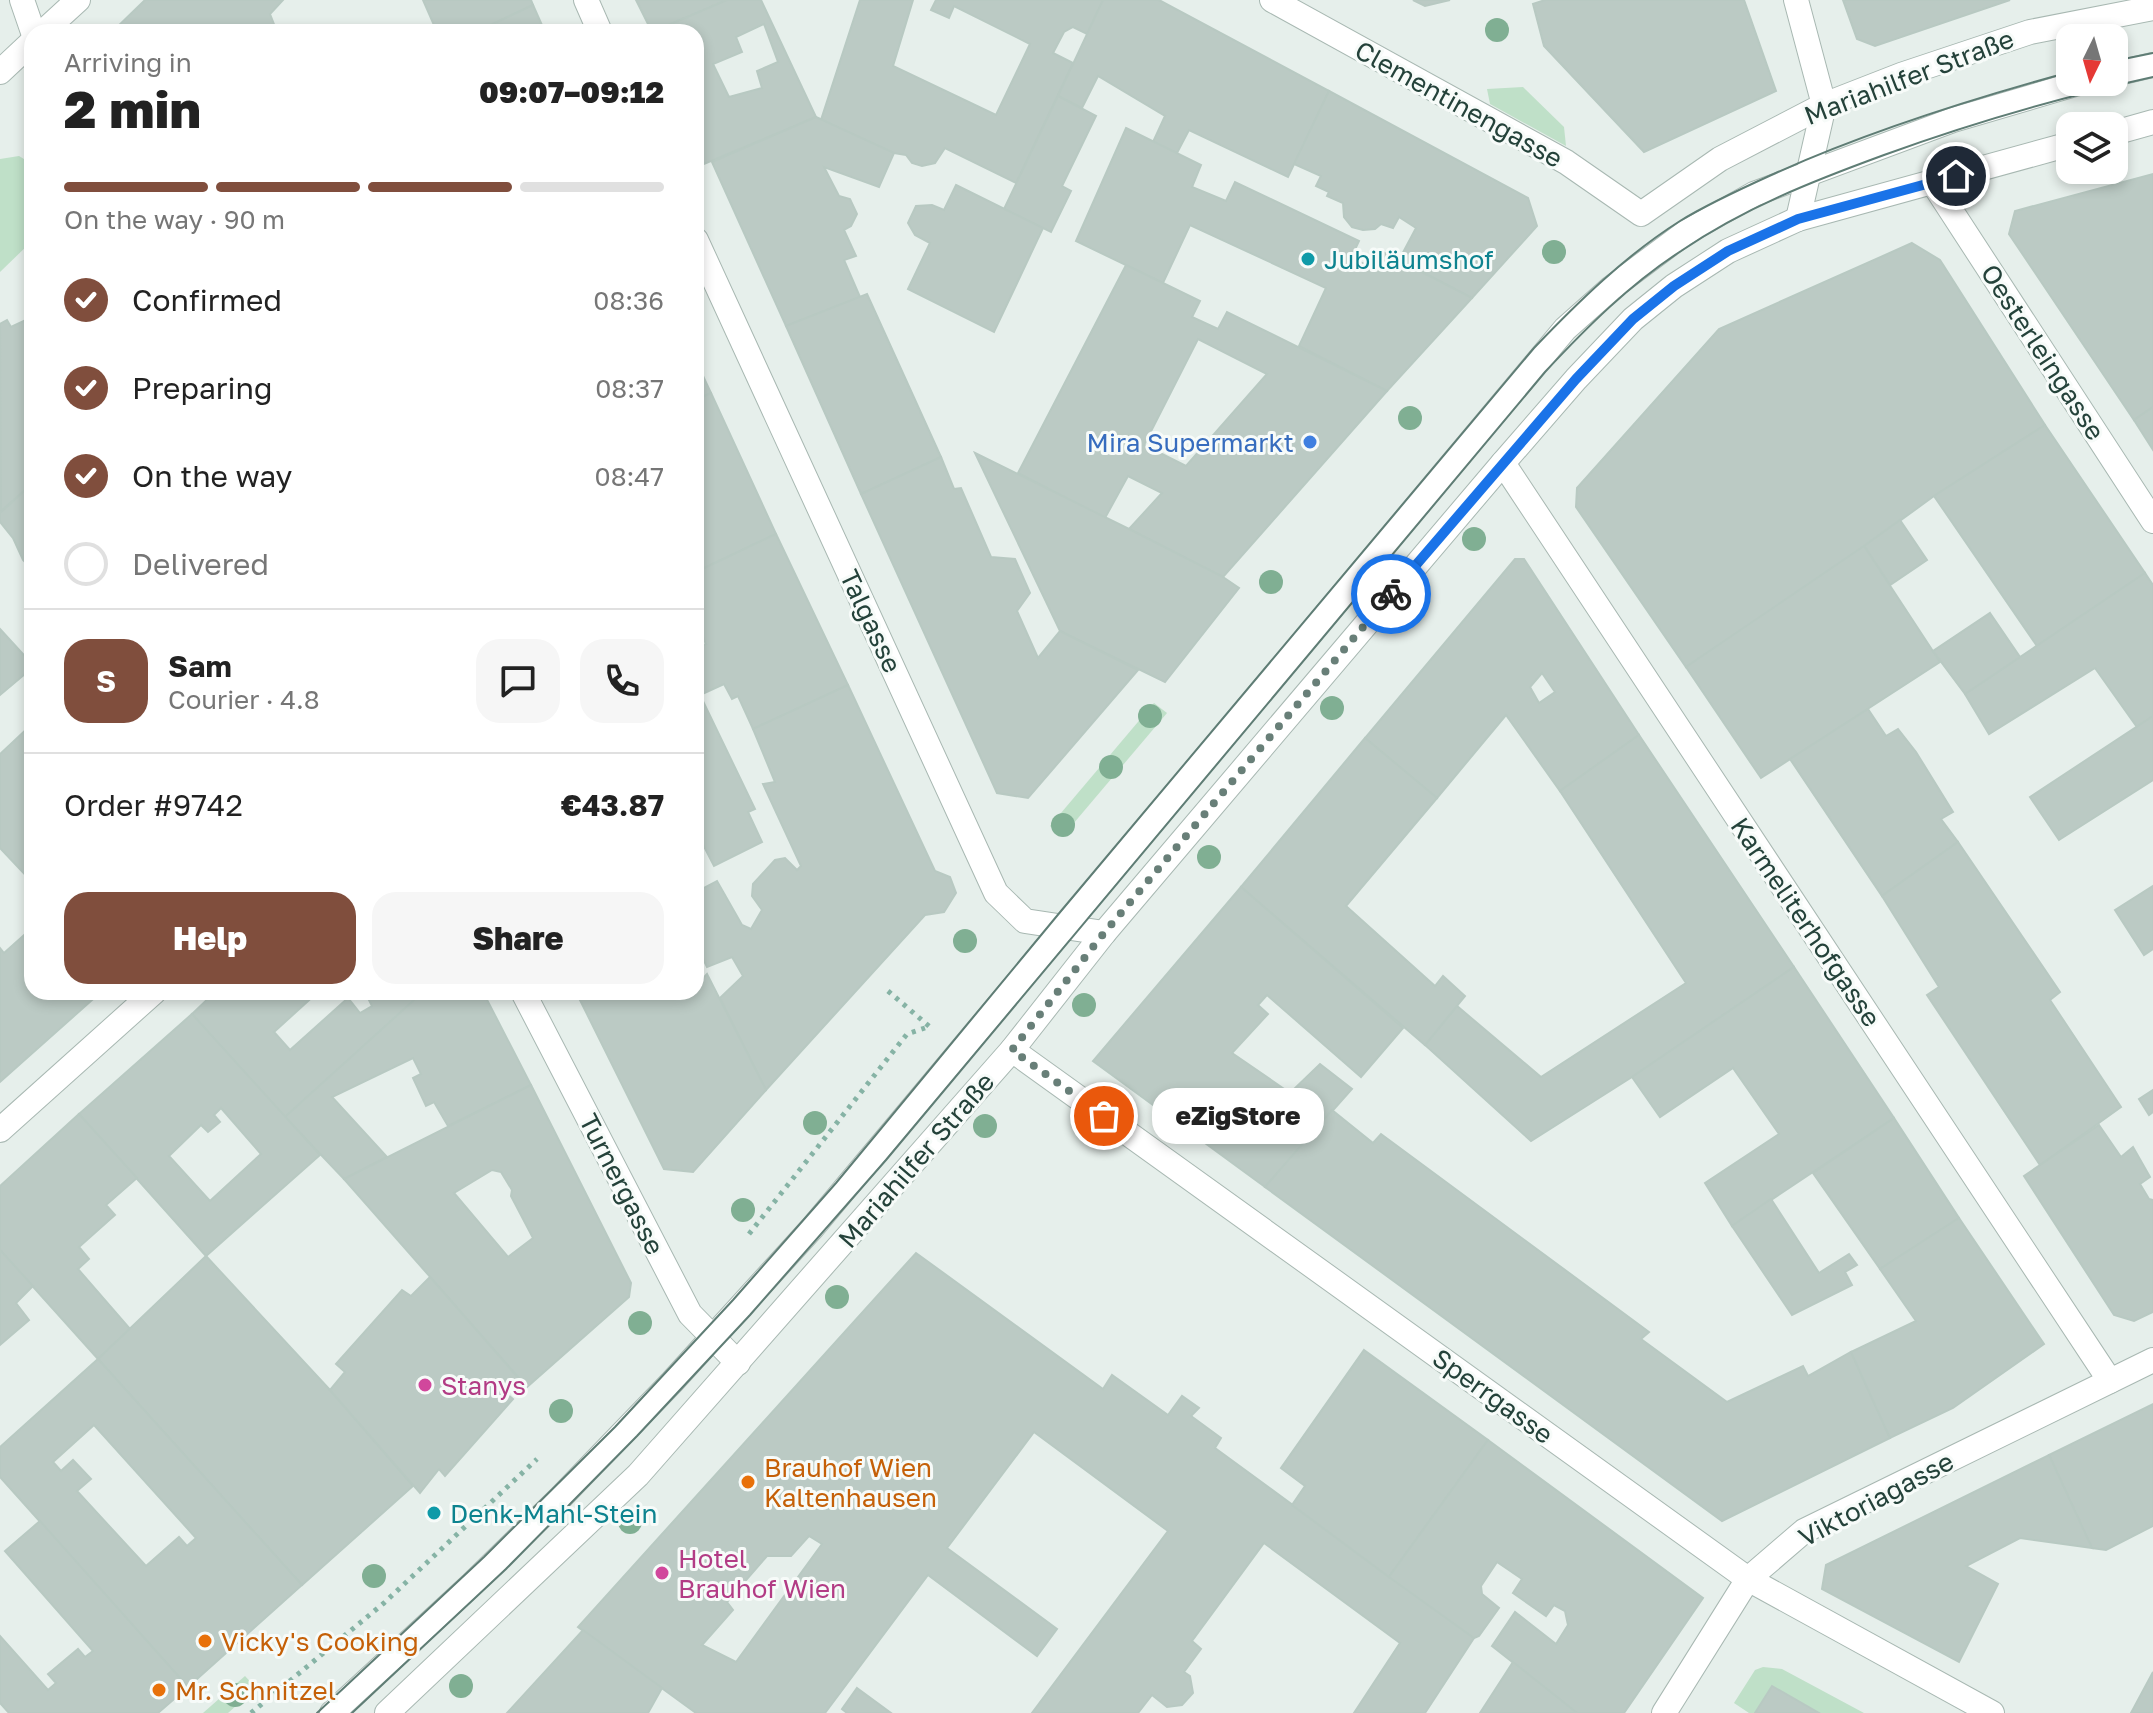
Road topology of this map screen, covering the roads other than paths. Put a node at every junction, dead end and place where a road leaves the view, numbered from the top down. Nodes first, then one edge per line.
1 (22, 0) edge
2 (78, 0) edge
3 (586, 0) edge
4 (1272, 0) edge
5 (1796, 0) edge
6 (2153, 8) edge
7 (30, 24) edge
8 (52, 24) edge
9 (596, 24) edge
10 (24, 50) edge
11 (2153, 65) edge
12 (2128, 71) edge
13 (0, 72) edge
14 (2056, 90) edge
15 (1824, 105) junction
16 (2153, 122) edge
17 (2128, 129) edge
18 (2056, 148) edge
19 (1809, 172) junction
20 (1933, 183) junction
21 (1641, 214) joint
22 (1798, 219) junction
23 (704, 257) edge
24 (1503, 463) junction
25 (2153, 521) edge
26 (1065, 927) junction
27 (1104, 933) junction
28 (145, 1000) edge
29 (527, 1000) edge
30 (1012, 1050) junction
31 (0, 1130) edge
32 (713, 1338) junction
33 (2153, 1360) edge
34 (738, 1363) junction
35 (2110, 1381) junction
36 (1748, 1579) junction
37 (332, 1713) edge
38 (387, 1713) edge
39 (1664, 1713) edge
40 (1992, 1713) edge

1 - 7 street
2 - 8 street
3 - 9 street
4 - 21 street, Clementinengasse
5 - 15 street
6 - 15 street, Mariahilfer Straße
10 - 13 street
11 - 12 street
14 - 19 street
15 - 19 street
15 - 21 street, Mariahilfer Straße
16 - 17 street
18 - 20 street, Mariahilfer Straße
19 - 22 street
19 - 26 street
20 - 22 street, Mariahilfer Straße
20 - 25 street, Oesterleingasse
22 - 24 street, Mariahilfer Straße
23 - 26 street, Talgasse
24 - 27 street, Mariahilfer Straße
24 - 35 street, Karmeliterhofgasse
26 - 27 street, Talgasse
26 - 32 street
27 - 30 street, Mariahilfer Straße
28 - 31 street
29 - 32 street, Turnergasse
30 - 34 street, Mariahilfer Straße
30 - 36 street, Sperrgasse
32 - 34 street, Turnergasse
32 - 37 street
33 - 35 street, Viktoriagasse
34 - 38 street, Mariahilfer Straße
35 - 36 street, Viktoriagasse
36 - 39 street, Viktoriagasse
36 - 40 street, Sperrgasse

